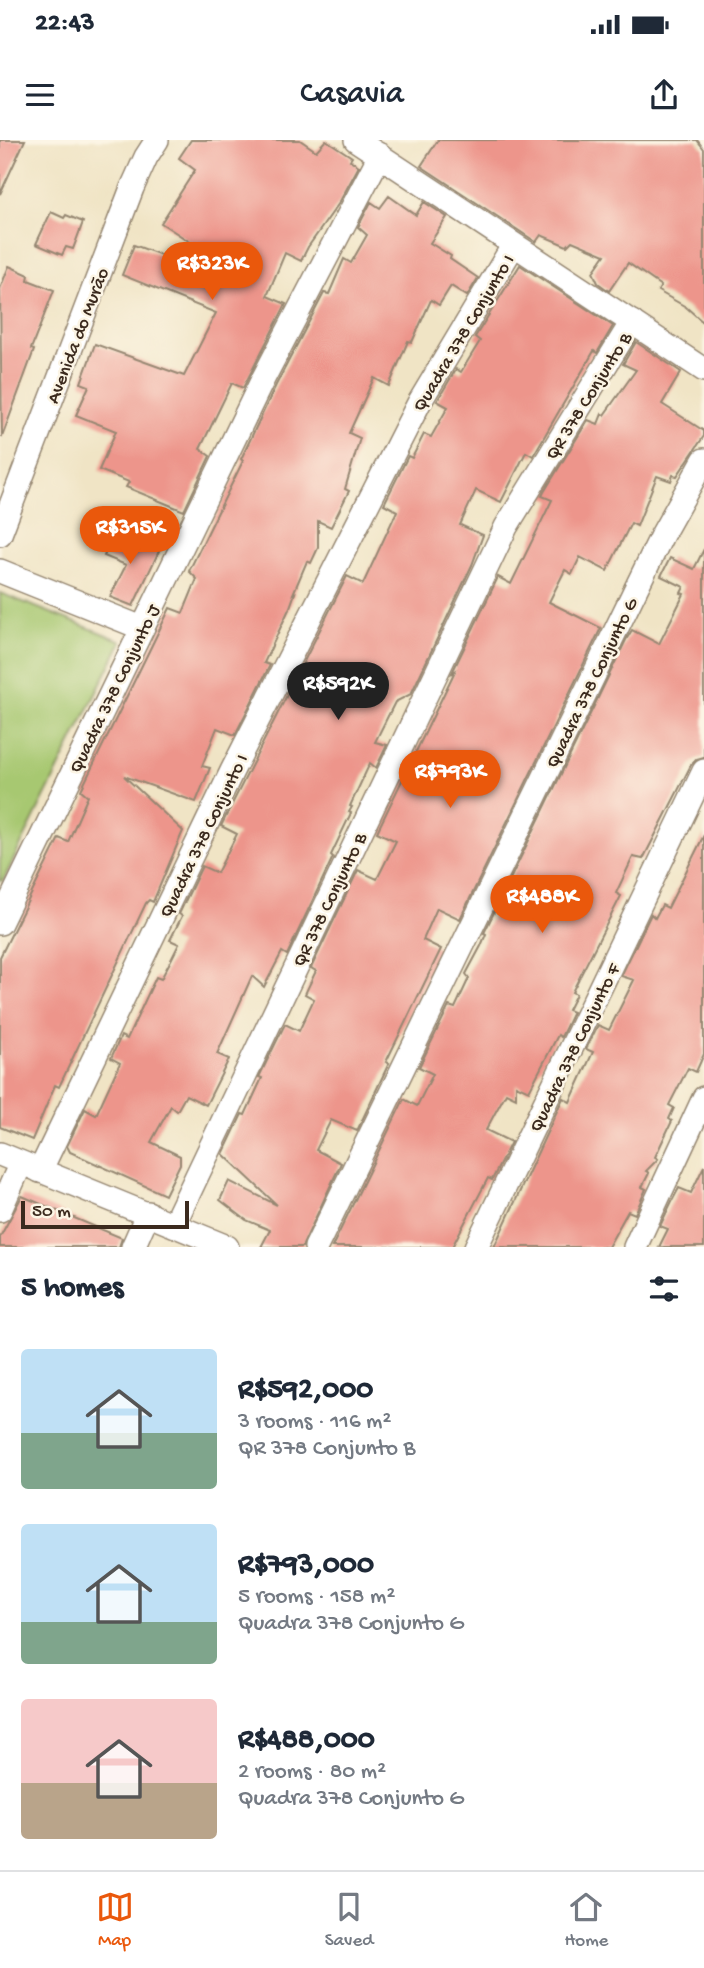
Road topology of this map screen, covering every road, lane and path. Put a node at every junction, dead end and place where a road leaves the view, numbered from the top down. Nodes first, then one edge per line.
1 (157, 140) edge
2 (356, 140) edge
3 (380, 155) junction
4 (513, 246) junction
5 (632, 322) junction
6 (704, 370) edge
7 (704, 460) edge
8 (0, 534) edge
9 (0, 571) edge
10 (142, 628) junction
11 (704, 771) edge
12 (0, 923) edge
13 (704, 1098) edge
14 (20, 1163) edge
15 (0, 1210) edge
16 (148, 1213) junction
17 (174, 1224) junction
18 (133, 1247) edge
19 (228, 1247) edge
20 (316, 1247) edge
21 (476, 1247) edge
22 (635, 1247) edge

1 - 8 street, Avenida do Murão
2 - 3 street
3 - 4 street
3 - 10 street, Quadra 378 Conjunto J
4 - 5 street
4 - 14 street, Quadra 378 Conjunto I
5 - 6 street
5 - 17 street, QR 378 Conjunto B
7 - 20 street, Quadra 378 Conjunto G
9 - 10 street
10 - 12 street, Quadra 378 Conjunto J
11 - 21 street, Quadra 378 Conjunto F
13 - 22 street
14 - 15 street, Quadra 378 Conjunto I
14 - 16 street
16 - 17 street
16 - 18 street
17 - 19 street

